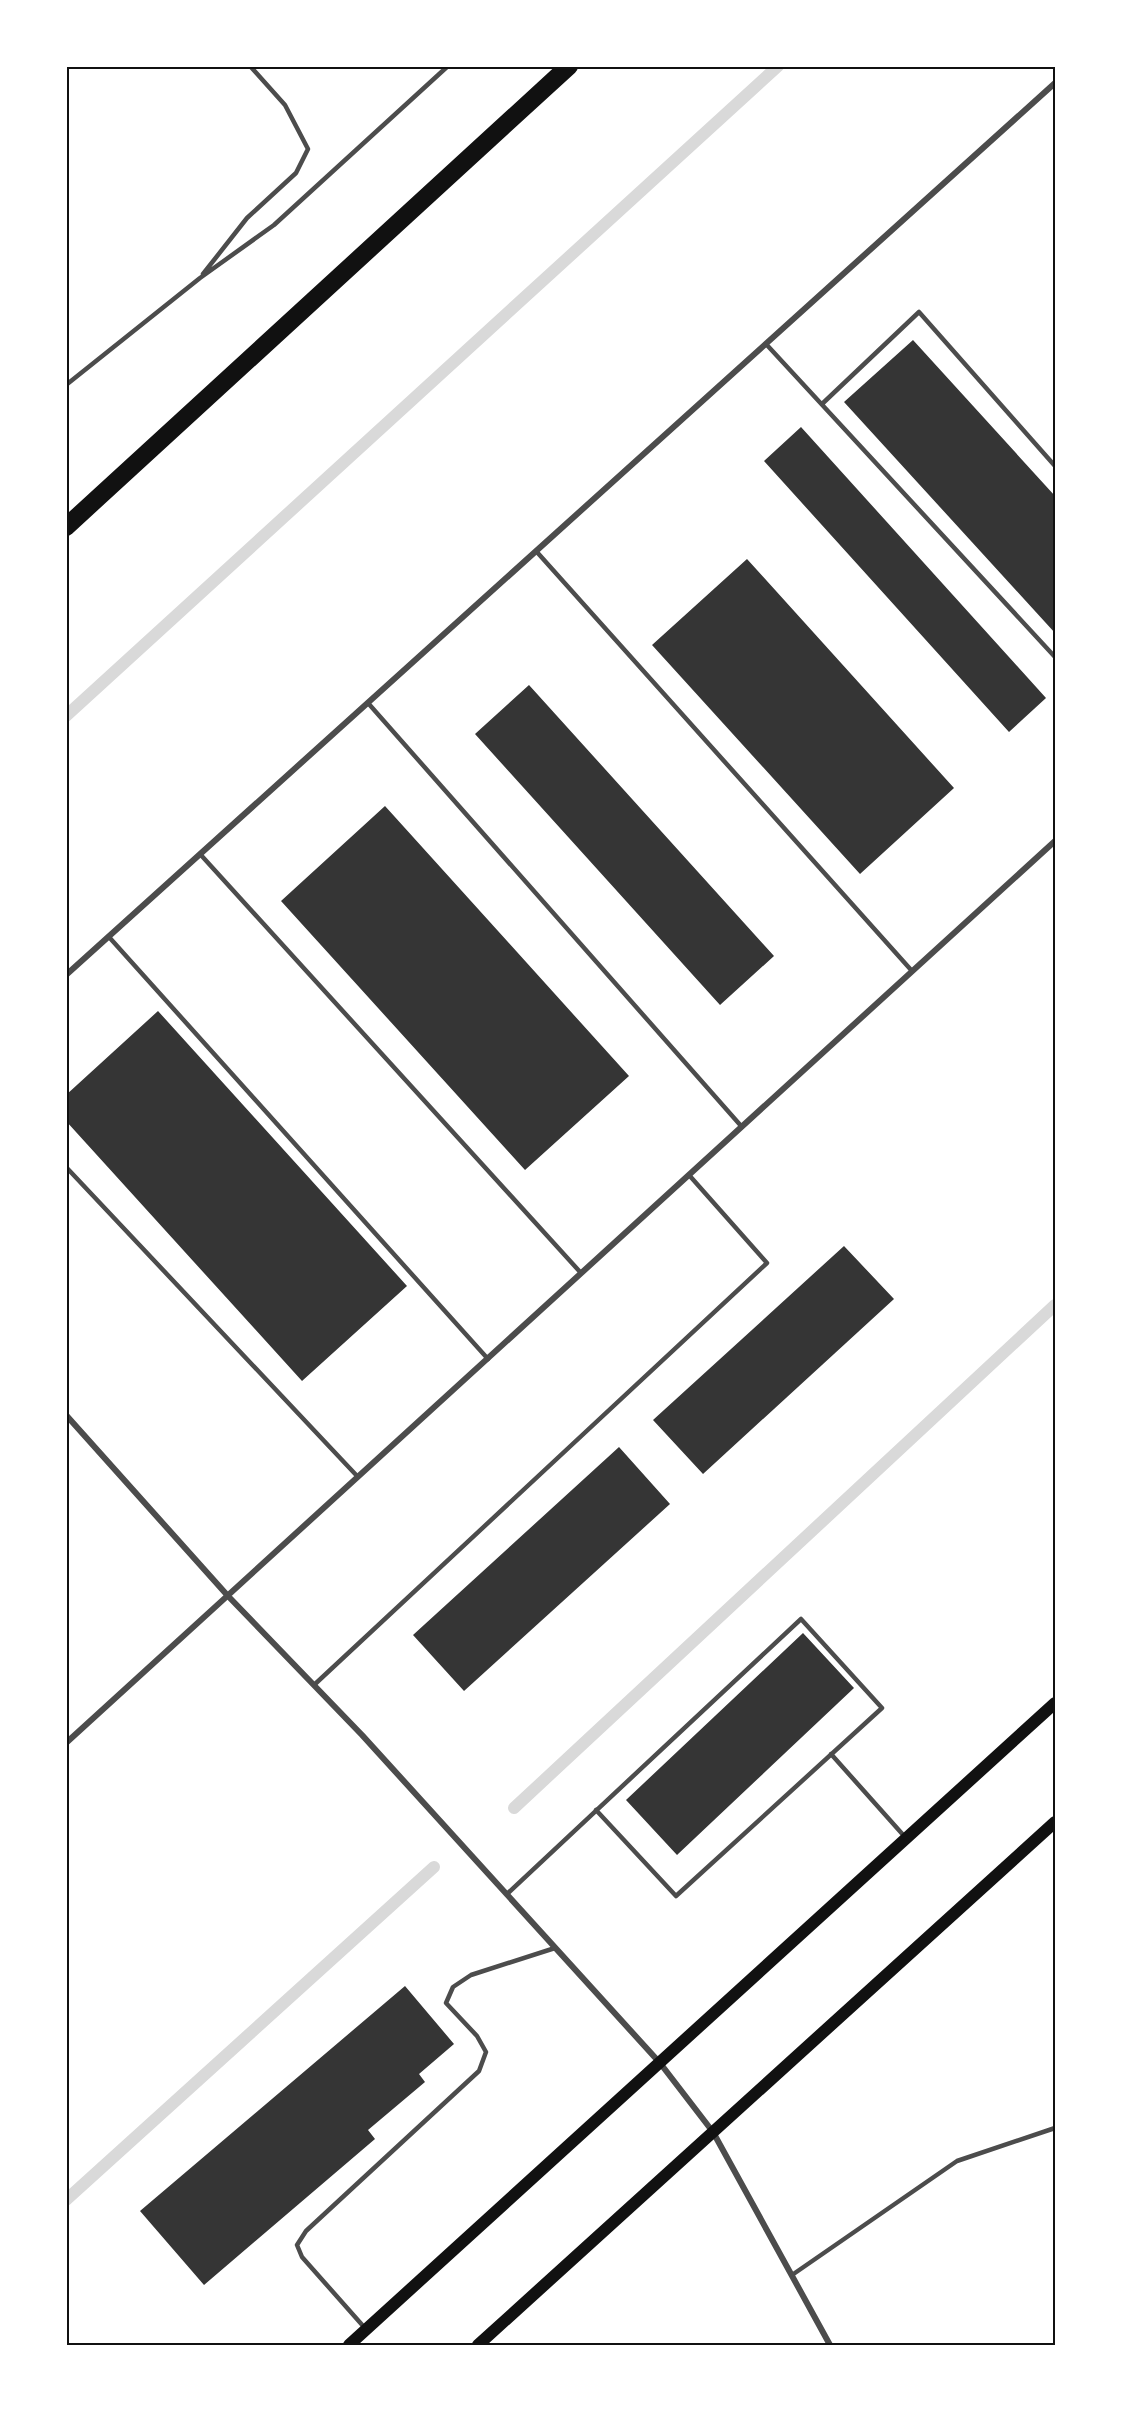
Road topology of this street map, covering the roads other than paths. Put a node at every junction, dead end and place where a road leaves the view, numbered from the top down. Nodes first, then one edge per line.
1 (250, 66) edge
2 (448, 66) edge
3 (569, 66) edge
4 (1055, 83) edge
5 (200, 279) junction
6 (766, 344) junction
7 (66, 385) edge
8 (822, 404) junction
9 (1055, 466) edge
10 (66, 527) edge
11 (536, 551) junction
12 (1055, 657) edge
13 (368, 703) junction
14 (1055, 841) edge
15 (200, 854) junction
16 (109, 937) junction
17 (912, 972) junction
18 (66, 975) edge
19 (742, 1127) junction
20 (66, 1167) edge
21 (689, 1175) junction
22 (581, 1273) junction
23 (488, 1359) junction
24 (66, 1415) edge
25 (358, 1477) junction
26 (228, 1596) junction
27 (314, 1685) junction
28 (1055, 1703) edge
29 (66, 1743) edge
30 (831, 1754) junction
31 (596, 1810) junction
32 (1055, 1822) edge
33 (906, 1838) junction
34 (507, 1894) junction
35 (556, 1947) junction
36 (660, 2063) junction
37 (1055, 2128) edge
38 (713, 2132) junction
39 (792, 2275) junction
40 (366, 2330) junction
41 (349, 2345) edge
42 (478, 2345) edge
43 (830, 2345) edge

1 - 5 lane
2 - 5 lane
3 - 10 highway
4 - 6 street
5 - 7 lane
6 - 8 lane
6 - 11 street
8 - 9 lane
8 - 12 lane
11 - 13 street
11 - 17 lane
13 - 15 street
13 - 19 lane
14 - 17 street
15 - 16 street
15 - 22 lane
16 - 18 street
16 - 23 lane
17 - 19 street
19 - 21 street
20 - 25 lane
21 - 22 street
21 - 27 lane
22 - 23 street
23 - 25 street
24 - 26 street
25 - 26 street
26 - 27 street
26 - 29 street
27 - 34 street
28 - 33 main road
30 - 31 lane
30 - 31 lane
30 - 33 lane
31 - 34 lane
32 - 38 main road
33 - 36 main road
34 - 35 street
35 - 36 street
35 - 40 lane
36 - 38 street
36 - 40 main road
37 - 39 lane
38 - 39 street
38 - 42 main road
39 - 43 street
40 - 41 main road

